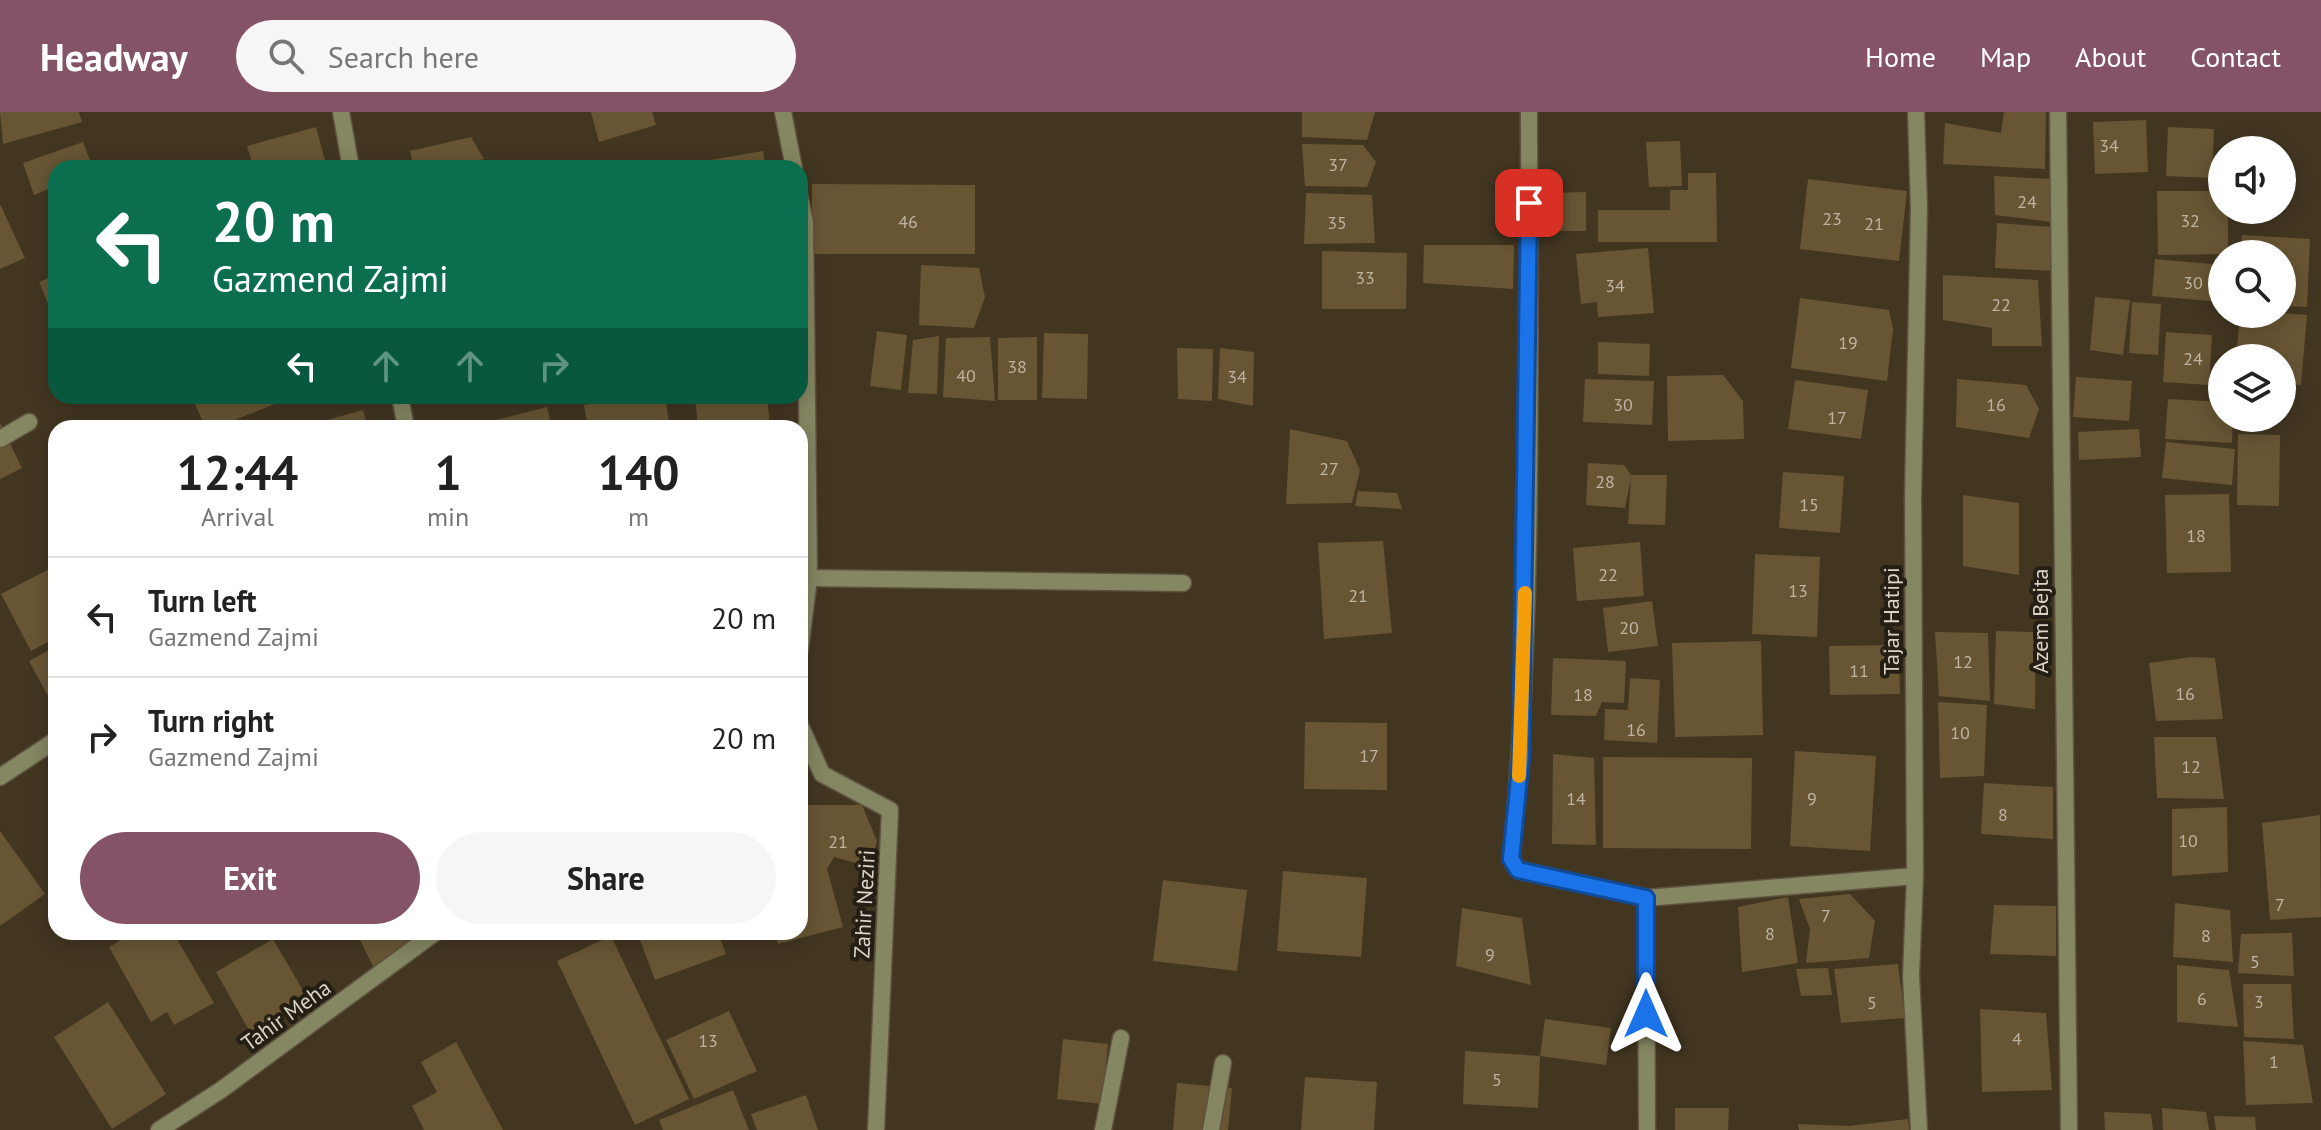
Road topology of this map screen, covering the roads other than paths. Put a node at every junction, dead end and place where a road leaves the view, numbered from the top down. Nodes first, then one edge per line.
1 (341, 112) edge
2 (783, 112) edge
3 (1529, 112) edge
4 (1916, 112) edge
5 (2058, 112) edge
6 (350, 160) edge
7 (792, 160) edge
8 (29, 422) dead end
9 (0, 439) edge
10 (808, 489) edge
11 (809, 578) junction
12 (1183, 583) dead end
13 (808, 586) edge
14 (808, 743) edge
15 (48, 745) edge
16 (0, 777) edge
17 (1915, 876) junction
18 (1646, 898) junction
19 (425, 940) edge
20 (1121, 1038) dead end
21 (1223, 1063) dead end
22 (159, 1130) edge
23 (876, 1130) edge
24 (1103, 1130) edge
25 (1211, 1130) edge
26 (1647, 1130) edge
27 (1919, 1130) edge
28 (2069, 1130) edge

1 - 6 street
2 - 7 street
3 - 18 street
4 - 17 street, Tajar Hatipi
5 - 28 street, Azem Bejta
8 - 9 street
10 - 11 street
11 - 12 street
11 - 13 street
14 - 23 street, Zahir Neziri
15 - 16 street
17 - 18 street
17 - 27 street, Tajar Hatipi
18 - 26 street
19 - 22 street, Tahir Meha
20 - 24 street
21 - 25 street

